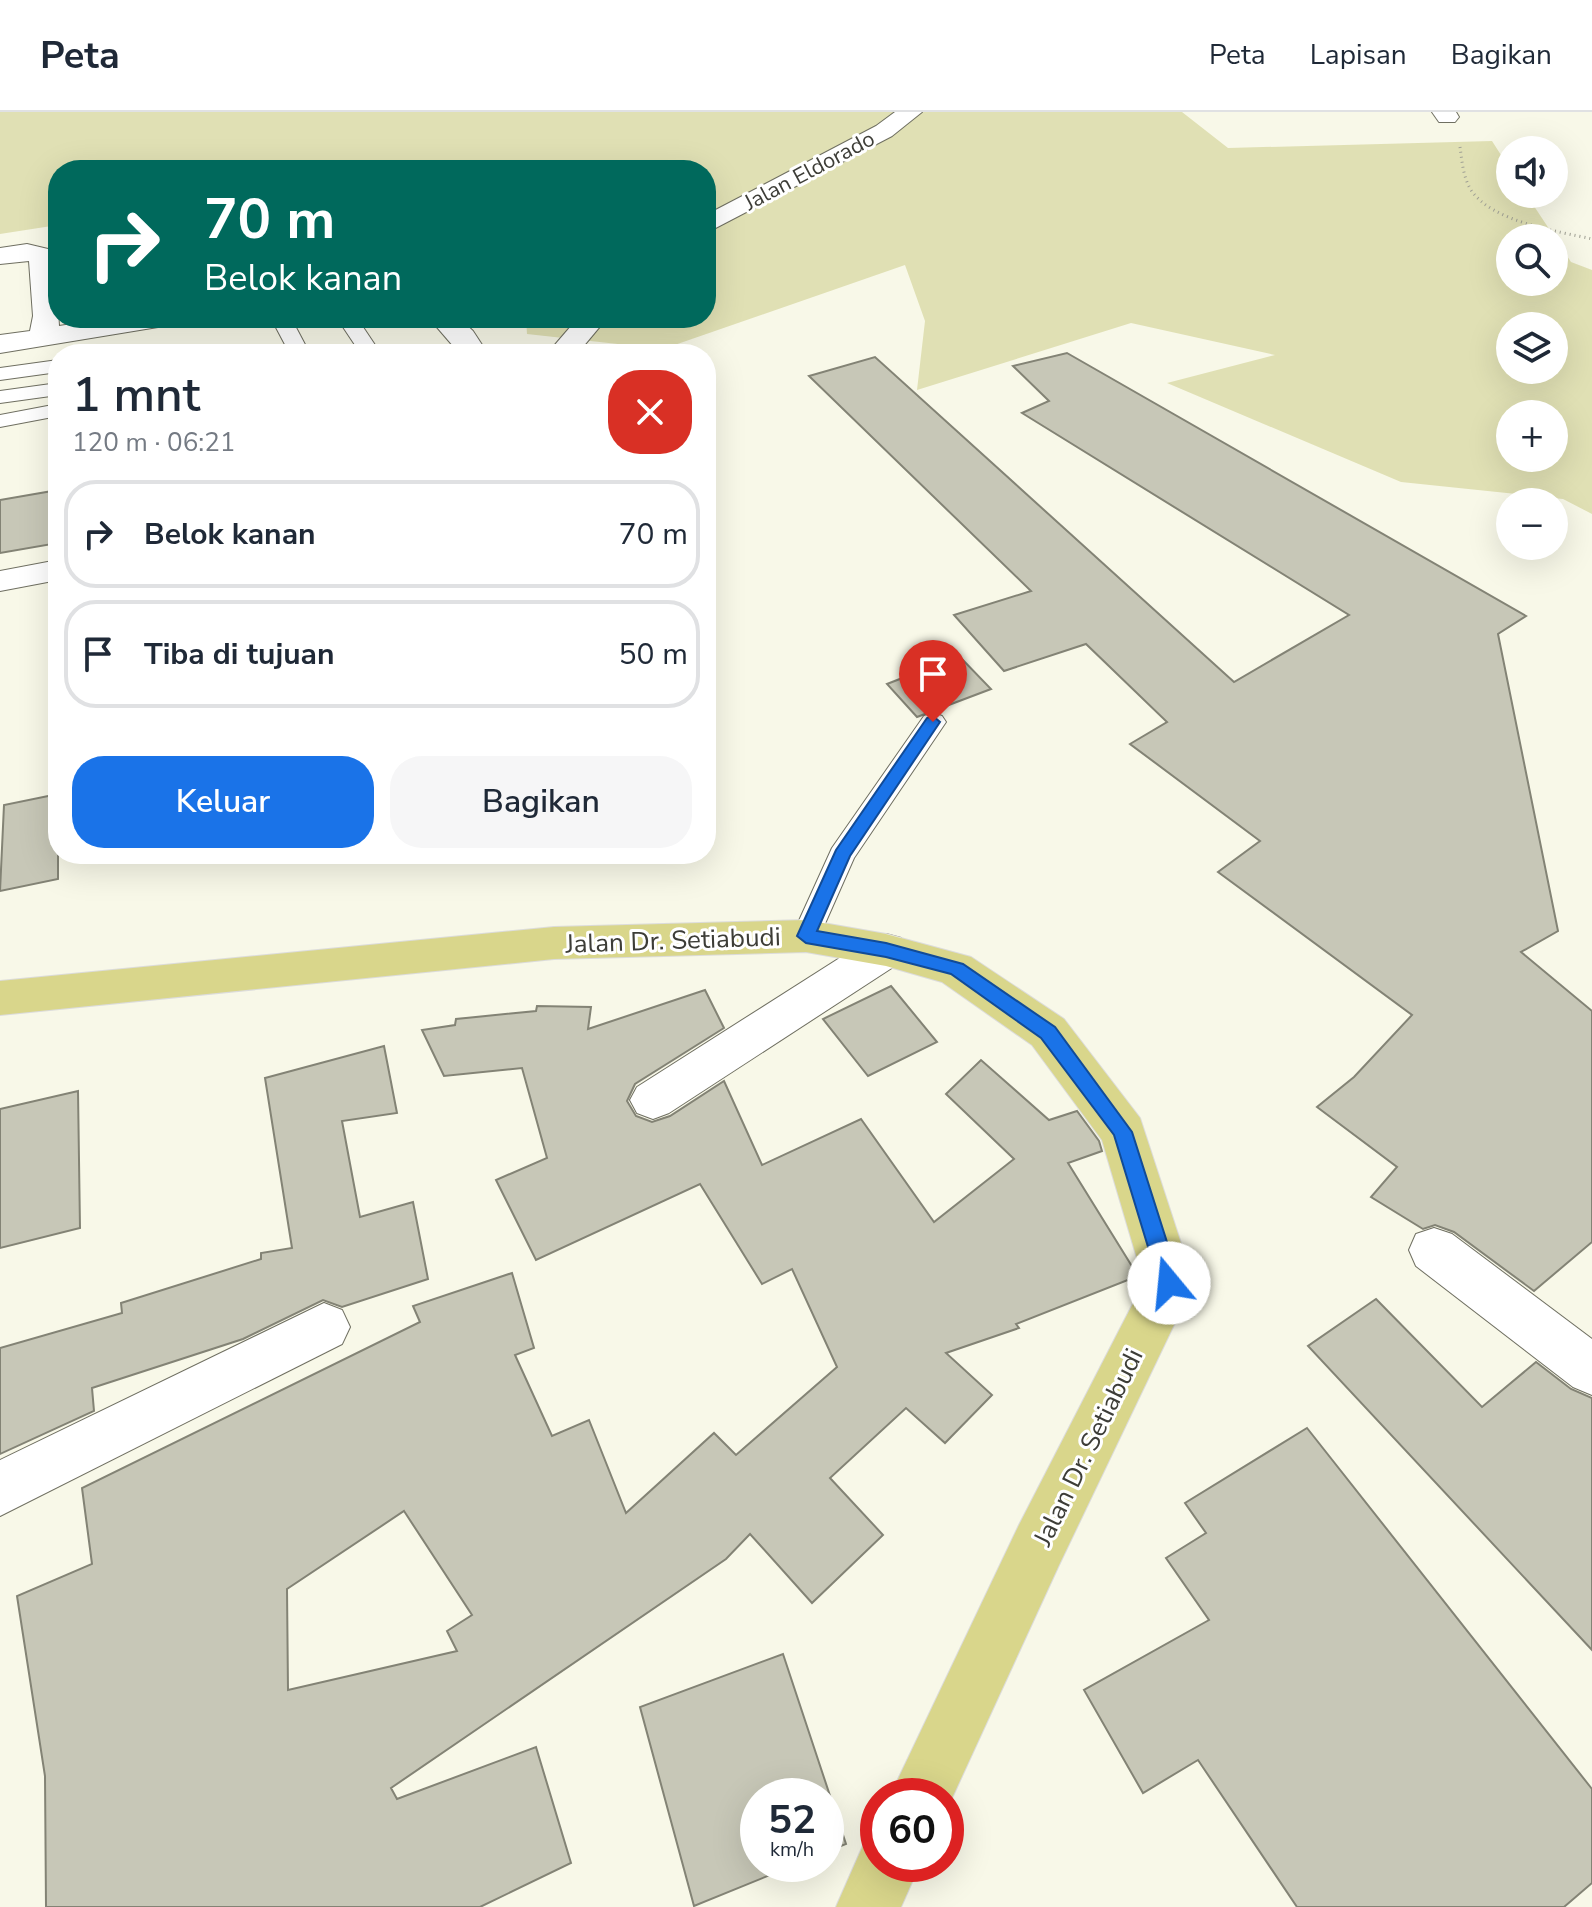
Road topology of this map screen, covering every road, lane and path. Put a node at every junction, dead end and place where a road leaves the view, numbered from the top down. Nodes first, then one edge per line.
1 (910, 112) edge
2 (1446, 115) edge
3 (716, 220) edge
4 (1592, 239) edge
5 (0, 256) edge
6 (104, 328) edge
7 (454, 328) edge
8 (584, 328) edge
9 (43, 338) junction
10 (0, 344) edge
11 (468, 344) edge
12 (570, 344) edge
13 (48, 367) edge
14 (0, 374) edge
15 (48, 390) edge
16 (0, 397) edge
17 (48, 412) edge
18 (0, 421) edge
19 (48, 572) edge
20 (0, 581) edge
21 (933, 722) dead end
22 (806, 936) junction
23 (886, 950) junction
24 (0, 998) edge
25 (653, 1100) dead end
26 (1434, 1250) dead end
27 (324, 1327) dead end
28 (1592, 1370) edge
29 (0, 1489) edge
30 (929, 1778) edge
31 (880, 1882) edge
32 (868, 1907) edge

1 - 3 street, Jalan Eldorado
2 - 4 path
5 - 9 street
6 - 9 street
7 - 11 street
8 - 12 street
9 - 10 street
13 - 14 lane
15 - 16 lane
17 - 18 lane
19 - 20 street
21 - 22 lane
22 - 23 main road, Jalan Dr. Setiabudi
22 - 24 main road, Jalan Dr. Setiabudi
23 - 25 street
23 - 30 main road, Jalan Dr. Setiabudi
26 - 28 street
27 - 29 street
31 - 32 main road

